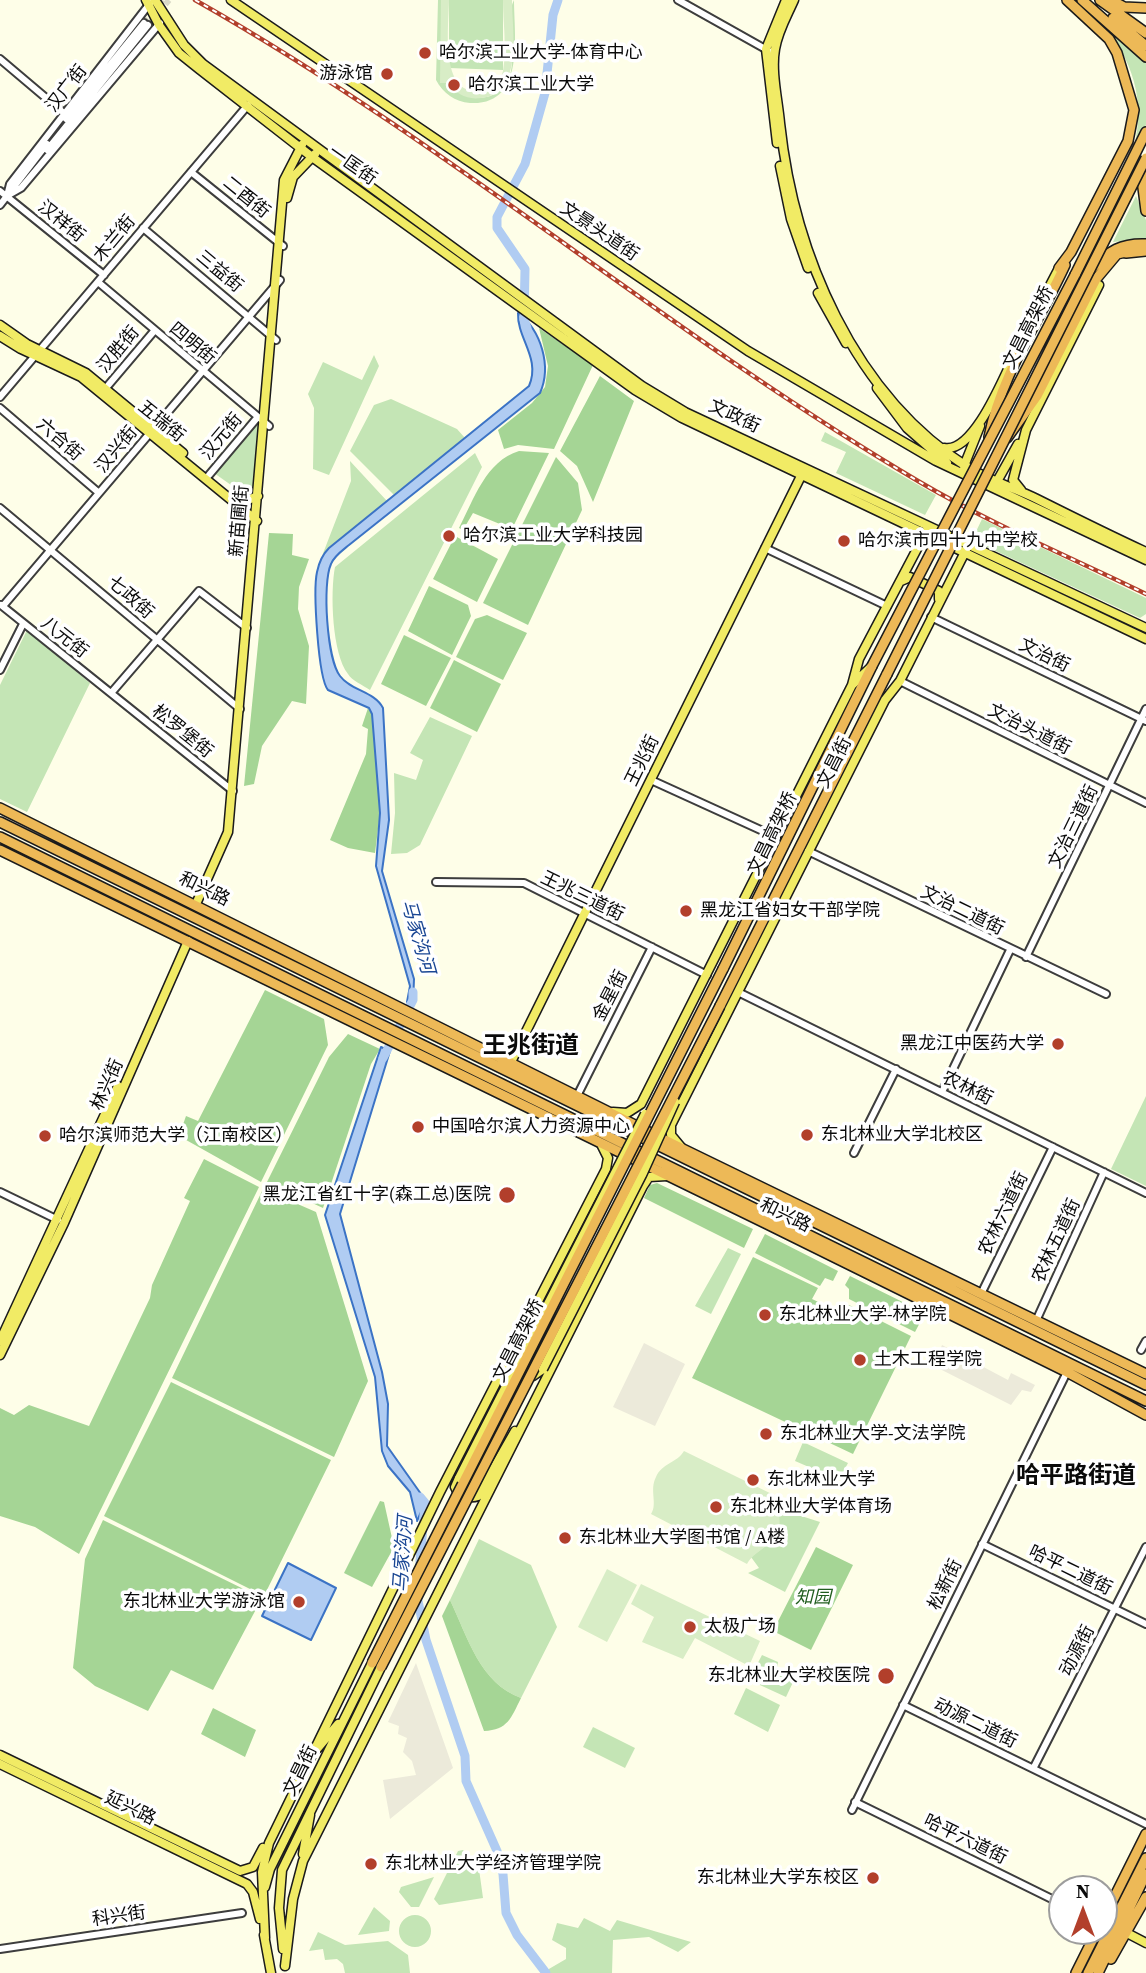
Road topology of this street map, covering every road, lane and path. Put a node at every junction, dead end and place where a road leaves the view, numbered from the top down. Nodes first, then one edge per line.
1 (230, 0) edge
2 (678, 0) edge
3 (786, 0) edge
4 (794, 0) edge
5 (1068, 0) edge
6 (1083, 0) edge
7 (1090, 0) edge
8 (1100, 0) edge
9 (1111, 0) edge
10 (151, 1) edge
11 (1126, 4) edge
12 (1146, 8) edge
13 (162, 21) junction
14 (146, 24) tunnel mouth
15 (1146, 33) edge
16 (1146, 46) edge
17 (770, 51) junction
18 (1146, 57) edge
19 (1, 63) edge
20 (250, 103) junction
21 (65, 114) junction
22 (1146, 132) edge
23 (305, 140) junction
24 (300, 148) junction
25 (318, 149) junction
26 (312, 157) junction
27 (1146, 160) edge
28 (191, 172) junction
29 (0, 191) edge
30 (7, 196) junction
31 (0, 205) edge
32 (1146, 211) edge
33 (144, 228) junction
34 (1146, 244) edge
35 (281, 245) junction
36 (1146, 251) edge
37 (1061, 269) junction
38 (104, 275) junction
39 (1084, 278) junction
40 (98, 282) junction
41 (277, 282) junction
42 (1097, 282) junction
43 (514, 296) junction
44 (250, 315) junction
45 (539, 316) junction
46 (0, 325) edge
47 (155, 330) junction
48 (0, 336) edge
49 (274, 337) junction
50 (38, 352) junction
51 (202, 371) junction
52 (105, 389) junction
53 (0, 397) edge
54 (0, 408) edge
55 (986, 413) junction
56 (263, 422) junction
57 (152, 430) junction
58 (1026, 430) junction
59 (988, 442) junction
60 (943, 448) junction
61 (1000, 448) junction
62 (963, 468) junction
63 (802, 474) junction
64 (209, 475) junction
65 (995, 485) junction
66 (99, 493) junction
67 (1026, 494) junction
68 (258, 496) junction
69 (0, 508) edge
70 (258, 521) junction
71 (928, 529) junction
72 (765, 548) junction
73 (967, 548) junction
74 (52, 549) junction
75 (1146, 552) edge
76 (1146, 560) edge
77 (900, 582) junction
78 (939, 602) junction
79 (2, 605) edge
80 (887, 606) junction
81 (931, 617) junction
82 (23, 624) junction
83 (247, 627) junction
84 (1146, 628) edge
85 (1146, 639) edge
86 (157, 641) junction
87 (872, 666) junction
88 (0, 670) edge
89 (887, 674) junction
90 (900, 681) junction
91 (852, 685) junction
92 (112, 692) junction
93 (885, 700) junction
94 (240, 709) junction
95 (1146, 709) edge
96 (1144, 720) edge
97 (651, 780) junction
98 (1110, 786) junction
99 (233, 791) junction
100 (1146, 803) edge
101 (0, 808) edge
102 (0, 814) edge
103 (24, 820) junction
104 (0, 822) edge
105 (0, 837) edge
106 (776, 837) junction
107 (0, 850) edge
108 (808, 852) junction
109 (43, 858) junction
110 (436, 882) dead end
111 (749, 892) junction
112 (198, 905) junction
113 (780, 907) junction
114 (584, 913) junction
115 (168, 919) junction
116 (743, 932) junction
117 (754, 937) junction
118 (186, 940) junction
119 (652, 947) junction
120 (1010, 950) junction
121 (1026, 957) junction
122 (707, 975) junction
123 (288, 979) junction
124 (738, 992) junction
125 (1106, 994) dead end
126 (322, 1008) junction
127 (390, 1008) junction
128 (419, 1022) junction
129 (681, 1055) junction
130 (693, 1059) junction
131 (511, 1062) junction
132 (896, 1069) junction
133 (650, 1087) junction
134 (497, 1092) junction
135 (942, 1092) junction
136 (520, 1093) junction
137 (577, 1096) junction
138 (682, 1102) junction
139 (611, 1112) junction
140 (577, 1121) junction
141 (602, 1146) junction
142 (1053, 1147) junction
143 (683, 1149) junction
144 (854, 1153) dead end
145 (1104, 1172) junction
146 (666, 1175) junction
147 (596, 1187) junction
148 (0, 1192) edge
149 (1146, 1193) edge
150 (634, 1203) junction
151 (59, 1220) junction
152 (981, 1294) junction
153 (1036, 1321) junction
154 (1146, 1340) edge
155 (0, 1341) edge
156 (513, 1349) junction
157 (1142, 1350) dead end
158 (0, 1354) edge
159 (1130, 1369) junction
160 (1063, 1371) junction
161 (1146, 1373) edge
162 (1146, 1385) edge
163 (1145, 1400) edge
164 (1146, 1415) edge
165 (525, 1418) junction
166 (982, 1544) junction
167 (1146, 1547) edge
168 (1115, 1609) junction
169 (1146, 1624) edge
170 (377, 1665) junction
171 (353, 1701) junction
172 (903, 1705) junction
173 (0, 1755) edge
174 (309, 1758) junction
175 (0, 1764) edge
176 (1034, 1768) junction
177 (290, 1794) junction
178 (855, 1802) junction
179 (312, 1805) junction
180 (852, 1810) dead end
181 (1146, 1824) edge
182 (1146, 1834) edge
183 (1146, 1858) edge
184 (303, 1861) junction
185 (1146, 1874) edge
186 (1118, 1890) edge
187 (263, 1895) junction
188 (1146, 1896) edge
189 (1048, 1897) edge
190 (242, 1913) dead end
191 (1125, 1932) junction
192 (265, 1938) junction
193 (1146, 1943) edge
194 (1090, 1945) edge
195 (0, 1949) edge
196 (285, 1970) edge
197 (271, 1973) edge
198 (1076, 1973) edge
199 (1088, 1973) edge
200 (1098, 1973) edge
201 (1104, 1973) edge

1 - 62 main road, 文景头道街
2 - 17 street
3 - 17 main road
4 - 17 main road
5 - 37 highway
6 - 18 highway
7 - 16 highway
8 - 15 highway
9 - 11 highway
10 - 13 main road, 一匡街
10 - 21 street, 汉广街
11 - 12 highway
13 - 20 main road, 一匡街
13 - 30 street, 汉广街
14 - 30 street, 汉广街
17 - 60 main road, 文景头道街
17 - 62 main road, 文景头道街
19 - 21 street
20 - 23 main road, 一匡街
20 - 24 main road, 一匡街
20 - 28 street, 木兰街
21 - 30 street, 汉广街
22 - 59 highway, 文昌高架桥, bridge
23 - 24 main road, 新苗圃街
23 - 25 main road, 一匡街
24 - 26 main road, 一匡街
24 - 35 main road, 新苗圃街
25 - 26 main road, 新苗圃街
25 - 43 main road, 一匡街
26 - 35 main road, 新苗圃街
26 - 43 main road, 一匡街
27 - 32 highway
27 - 39 highway, 文昌高架桥, bridge
28 - 33 street, 木兰街
28 - 35 street, 二酉街
29 - 30 street, 汉祥街
30 - 31 street, 汉广街
30 - 38 street, 汉祥街
33 - 38 street, 木兰街
33 - 44 street, 三益街
34 - 39 highway
35 - 41 main road, 新苗圃街
36 - 42 highway
37 - 55 main road
37 - 59 highway, bridge
38 - 40 street, 木兰街
39 - 61 highway, 文昌高架桥, bridge
40 - 47 street, 四明街
40 - 50 street, 木兰街
41 - 44 street, 汉兴街
41 - 49 main road, 新苗圃街
42 - 58 main road
42 - 61 highway, bridge
43 - 45 main road, 一匡街
44 - 49 street, 三益街
44 - 51 street, 汉兴街
45 - 63 main road, 文政街
45 - 71 main road, 文政街
46 - 50 main road
47 - 51 street, 四明街
47 - 52 street, 汉胜街
48 - 50 main road
49 - 56 main road, 新苗圃街
50 - 52 main road, 五瑞街
50 - 53 street, 木兰街
50 - 57 main road, 五瑞街
51 - 56 street, 四明街
51 - 57 street, 汉兴街
52 - 57 main road, 五瑞街
54 - 66 street, 六合街
55 - 60 main road
55 - 62 main road
56 - 64 street, 汉元街
56 - 68 main road, 新苗圃街
56 - 70 main road, 新苗圃街
57 - 64 main road, 五瑞街
57 - 66 street, 汉兴街
57 - 70 main road, 五瑞街
58 - 65 main road
58 - 67 main road
59 - 87 highway, 文昌高架桥, bridge
60 - 62 main road, 文景头道街
61 - 89 highway, 文昌高架桥, bridge
62 - 65 main road, 文景头道街
63 - 71 main road, 文政街
63 - 72 main road, 王兆街
64 - 68 main road, 五瑞街
65 - 67 main road, 文景头道街
65 - 76 main road, 文景头道街
66 - 74 street, 汉兴街
67 - 75 main road, 文景头道街
68 - 70 main road, 新苗圃街
69 - 74 street, 七政街
70 - 83 main road, 新苗圃街
71 - 73 main road
71 - 77 main road
72 - 80 street
72 - 97 main road, 王兆街
73 - 78 main road, 文昌街
73 - 84 main road
73 - 85 main road
74 - 79 street, 汉兴街
74 - 86 street, 七政街
77 - 78 main road
77 - 80 main road
78 - 81 main road, 文昌街
79 - 82 street, 八元街
80 - 91 main road
81 - 90 main road, 文昌街
81 - 96 street, 文治街
82 - 88 street
82 - 92 street, 八元街
83 - 86 street
83 - 94 main road, 新苗圃街
86 - 92 street
86 - 94 street, 七政街
87 - 91 main road
87 - 116 highway, 文昌高架桥
89 - 93 main road
89 - 117 highway, 文昌高架桥
90 - 93 main road, 文昌街
90 - 98 street, 文治头道街
91 - 106 main road
92 - 99 street, 松罗堡街
93 - 108 main road, 文昌街
94 - 99 main road, 新苗圃街
95 - 96 street, 文治三道街
96 - 98 street, 文治三道街
97 - 106 street
97 - 114 main road, 王兆街
98 - 100 street, 文治头道街
98 - 121 street, 文治三道街
99 - 112 main road, 新苗圃街
101 - 103 highway, 和兴路
102 - 103 highway
103 - 112 highway, 和兴路
104 - 127 highway, 和兴路
105 - 109 highway
106 - 111 main road
107 - 109 highway
107 - 118 highway
108 - 113 main road, 文昌街
108 - 120 street, 文治二道街
109 - 115 highway
110 - 114 street, 王兆三道街
111 - 116 main road
111 - 122 main road
112 - 127 highway, 和兴路
113 - 117 main road
113 - 124 main road, 文昌街
114 - 119 street, 王兆三道街
114 - 131 main road, 王兆街
115 - 118 highway
115 - 123 highway
116 - 129 highway, 文昌高架桥, bridge
117 - 130 highway, 文昌高架桥, bridge
118 - 126 highway
118 - 151 main road, 林兴街
118 - 158 main road, 林兴街
119 - 122 street, 王兆三道街
119 - 137 street, 金星街
120 - 121 street, 文治二道街
120 - 135 street
121 - 125 street, 文治二道街
122 - 133 main road
123 - 126 highway
123 - 136 highway
124 - 132 street, 农林街
124 - 138 main road, 文昌街
126 - 134 highway, 和兴路
127 - 128 highway
128 - 131 highway, 和兴路
128 - 159 highway, 和兴路
129 - 165 main road, bridge
129 - 170 highway, 文昌高架桥, bridge
130 - 156 main road, bridge
130 - 170 highway, 文昌高架桥, bridge
131 - 137 highway, 和兴路
132 - 135 street, 农林街
132 - 144 street
133 - 138 main road
133 - 139 main road
134 - 136 highway
134 - 141 highway, 和兴路
135 - 142 street, 农林街
136 - 140 highway
137 - 139 highway, 和兴路
138 - 143 main road, 文昌街
139 - 143 highway, 和兴路
140 - 146 highway
140 - 163 highway
141 - 146 highway, 和兴路
141 - 147 main road
142 - 145 street, 农林街
142 - 152 street, 农林六道街
143 - 152 highway, 和兴路
145 - 149 street, 农林街
145 - 153 street, 农林五道街
146 - 150 main road
146 - 160 highway, 和兴路
147 - 150 main road
147 - 156 main road
148 - 151 street
150 - 165 main road
151 - 155 main road, 林兴街
152 - 153 highway, 和兴路
153 - 159 highway, 和兴路
154 - 157 street
156 - 174 main road
159 - 161 highway, 和兴路
159 - 162 highway, 和兴路
160 - 163 highway
160 - 164 highway, 和兴路
160 - 166 street, 松新街
165 - 184 main road
166 - 168 street, 哈平二道街
166 - 172 street, 松新街
167 - 168 street, 动源街
168 - 169 street, 哈平二道街
168 - 176 street, 动源街
170 - 171 main road, 文昌街
170 - 179 main road, 文昌街
171 - 174 main road
171 - 187 main road, 文昌街
172 - 176 street, 动源二道街
172 - 178 street, 松新街
173 - 177 main road, 延兴路
174 - 177 main road
175 - 192 main road, 延兴路
176 - 181 street, 动源二道街
177 - 187 main road
178 - 180 street, 松新街
178 - 189 street, 哈平六道街
179 - 184 main road
179 - 196 main road, 文昌街
182 - 186 highway
183 - 199 highway
184 - 196 main road
185 - 200 highway
187 - 192 main road
188 - 191 highway
190 - 195 street, 科兴街
191 - 193 main road
191 - 201 highway
192 - 197 main road
194 - 198 highway

